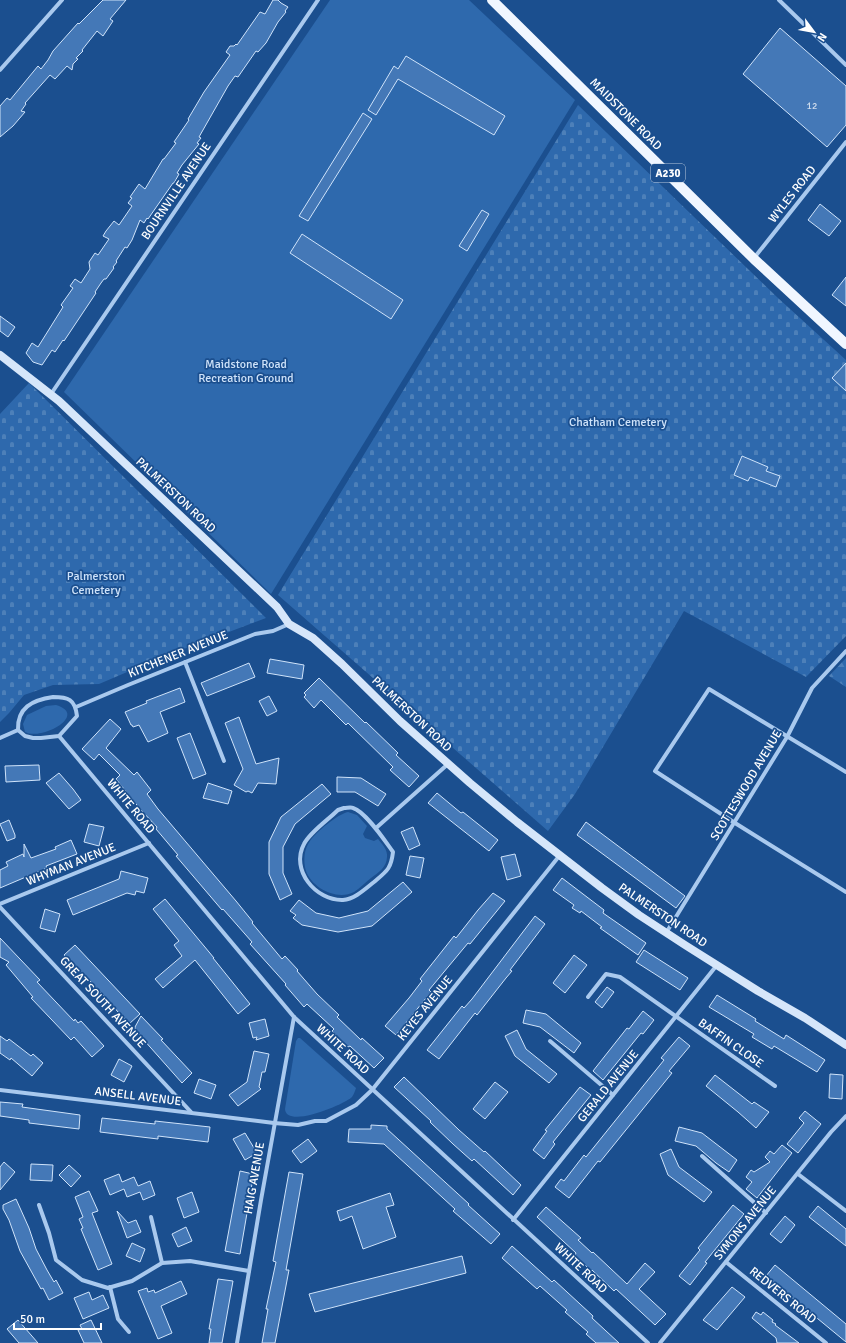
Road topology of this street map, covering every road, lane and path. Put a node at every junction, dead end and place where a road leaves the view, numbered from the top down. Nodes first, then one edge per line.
1 (62, 0) edge
2 (318, 0) edge
3 (492, 0) edge
4 (779, 0) edge
5 (846, 65) edge
6 (0, 70) edge
7 (846, 142) edge
8 (754, 259) junction
9 (846, 344) edge
10 (0, 355) edge
11 (51, 394) junction
12 (289, 624) junction
13 (846, 651) edge
14 (185, 662) junction
15 (76, 707) junction
16 (18, 730) junction
17 (59, 736) junction
18 (787, 737) junction
19 (0, 738) edge
20 (224, 762) dead end
21 (448, 764) junction
22 (846, 772) edge
23 (734, 823) junction
24 (376, 828) junction
25 (149, 843) junction
26 (560, 855) junction
27 (846, 892) edge
28 (0, 905) edge
29 (666, 932) junction
30 (717, 965) junction
31 (588, 997) dead end
32 (294, 1017) junction
33 (676, 1017) junction
34 (550, 1041) dead end
35 (846, 1045) edge
36 (775, 1086) dead end
37 (0, 1090) edge
38 (372, 1090) junction
39 (613, 1095) junction
40 (191, 1112) junction
41 (846, 1116) edge
42 (274, 1122) junction
43 (702, 1156) dead end
44 (798, 1174) junction
45 (39, 1205) dead end
46 (846, 1211) edge
47 (766, 1213) junction
48 (151, 1217) dead end
49 (513, 1220) junction
50 (726, 1262) junction
51 (162, 1263) junction
52 (249, 1271) junction
53 (110, 1287) junction
54 (128, 1332) dead end
55 (237, 1343) edge
56 (648, 1343) edge
57 (660, 1343) edge
58 (826, 1343) edge

1 - 6 street
2 - 11 street, BOURNVILLE AVENUE
3 - 8 main road, MAIDSTONE ROAD / A230
4 - 5 street
7 - 8 street, WYLES ROAD
8 - 9 main road, MAIDSTONE ROAD / A230
10 - 11 street, PALMERSTON ROAD
11 - 12 street, PALMERSTON ROAD
12 - 14 street, KITCHENER AVENUE
12 - 21 street, PALMERSTON ROAD
13 - 18 street, SCOTTESWOOD AVENUE
14 - 15 street, KITCHENER AVENUE
14 - 20 street
15 - 16 street
15 - 17 street
16 - 17 street
16 - 19 street
17 - 25 street, WHITE ROAD
18 - 22 street
18 - 23 street, SCOTTESWOOD AVENUE
18 - 23 street
21 - 24 street
21 - 26 street, PALMERSTON ROAD
23 - 27 street
23 - 29 street, SCOTTESWOOD AVENUE
24 - 24 street
25 - 28 street, WHYMAN AVENUE
25 - 32 street, WHITE ROAD
26 - 29 street, PALMERSTON ROAD
26 - 38 street, KEYES AVENUE
28 - 40 street, GREAT SOUTH AVENUE
29 - 30 street, PALMERSTON ROAD
30 - 33 street, GERALD AVENUE
30 - 35 street, PALMERSTON ROAD
31 - 33 street, BAFFIN CLOSE
32 - 38 street, WHITE ROAD
32 - 42 street, HAIG AVENUE
33 - 36 street, BAFFIN CLOSE
33 - 39 street, GERALD AVENUE
34 - 39 street
37 - 40 street, ANSELL AVENUE
38 - 42 street, KEYES AVENUE
38 - 49 street, WHITE ROAD
39 - 49 street, GERALD AVENUE
40 - 42 street, ANSELL AVENUE
41 - 44 street, SYMONS AVENUE
42 - 52 street, HAIG AVENUE
43 - 47 street
44 - 46 street
44 - 47 street, SYMONS AVENUE
45 - 53 street
47 - 50 street, SYMONS AVENUE
48 - 51 street
49 - 56 street, WHITE ROAD
50 - 57 street, SYMONS AVENUE
50 - 58 street, REDVERS ROAD
51 - 52 street
51 - 53 street
52 - 55 street, HAIG AVENUE
53 - 54 street

